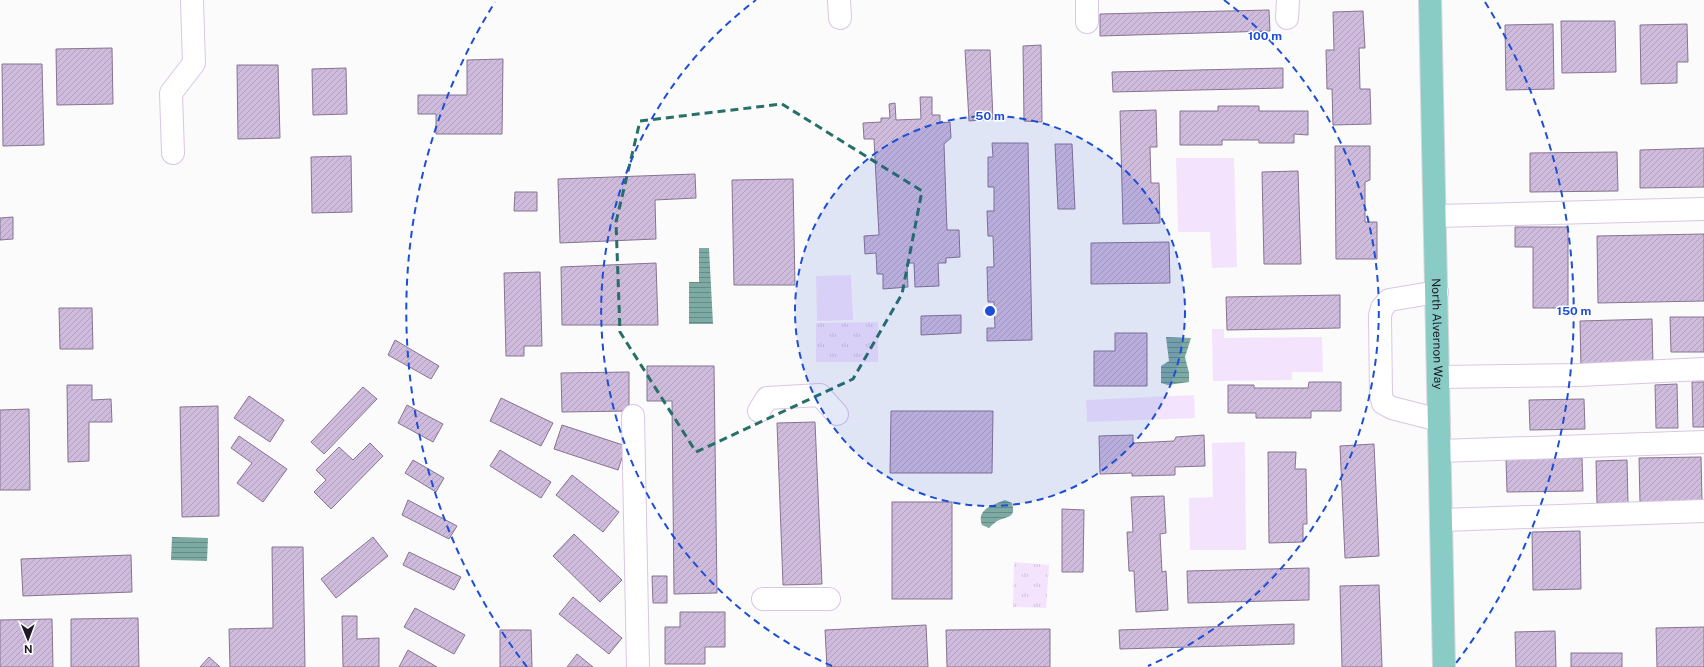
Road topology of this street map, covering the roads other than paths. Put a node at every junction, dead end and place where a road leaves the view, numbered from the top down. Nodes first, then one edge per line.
1 (192, 0) edge
2 (1087, 0) edge
3 (1430, 0) edge
4 (1087, 22) dead end
5 (173, 153) dead end
6 (1704, 209) edge
7 (1436, 216) junction
8 (1437, 292) junction
9 (1704, 369) edge
10 (1439, 377) junction
11 (759, 411) dead end
12 (837, 414) dead end
13 (633, 416) dead end
14 (1439, 420) junction
15 (1704, 442) edge
16 (1440, 451) junction
17 (1704, 511) edge
18 (1442, 520) junction
19 (763, 599) dead end
20 (829, 599) dead end
21 (638, 667) edge
22 (1444, 667) edge

1 - 5 lane
2 - 4 lane
3 - 7 main road, North Alvernon Way
6 - 7 lane
7 - 8 main road, North Alvernon Way
8 - 10 main road, North Alvernon Way
8 - 14 lane
9 - 10 lane
10 - 14 main road, North Alvernon Way
11 - 12 lane
13 - 21 lane
14 - 16 main road, North Alvernon Way
15 - 16 lane
16 - 18 main road, North Alvernon Way
17 - 18 lane
18 - 22 main road, North Alvernon Way
19 - 20 lane

